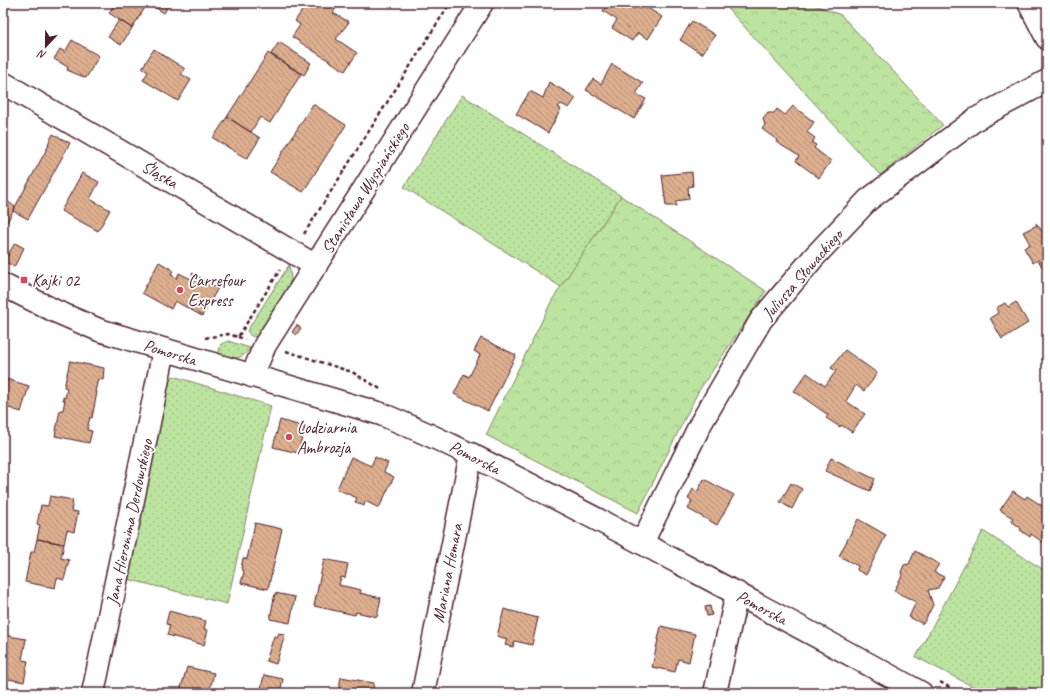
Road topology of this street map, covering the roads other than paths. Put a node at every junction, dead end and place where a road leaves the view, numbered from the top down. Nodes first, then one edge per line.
1 (482, 3) edge
2 (1029, 3) edge
3 (1047, 38) edge
4 (1047, 81) edge
5 (3, 83) edge
6 (316, 266) junction
7 (3, 285) edge
8 (164, 350) junction
9 (252, 376) junction
10 (471, 454) junction
11 (642, 543) junction
12 (736, 593) junction
13 (93, 693) edge
14 (423, 693) edge
15 (715, 693) edge
16 (921, 693) edge

1 - 6 street, Stanisława Wyspiańskiego
2 - 3 street
4 - 11 street, Juliusza Słowackiego
5 - 6 street, Śląska
6 - 9 street, Stanisława Wyspiańskiego
7 - 8 street, Pomorska
8 - 9 street, Pomorska
8 - 13 street, Jana Hieronima Derdowskiego
9 - 10 street, Pomorska
10 - 11 street, Pomorska
10 - 14 street, Mariana Hemara
11 - 12 street, Pomorska
12 - 15 street
12 - 16 street, Pomorska

